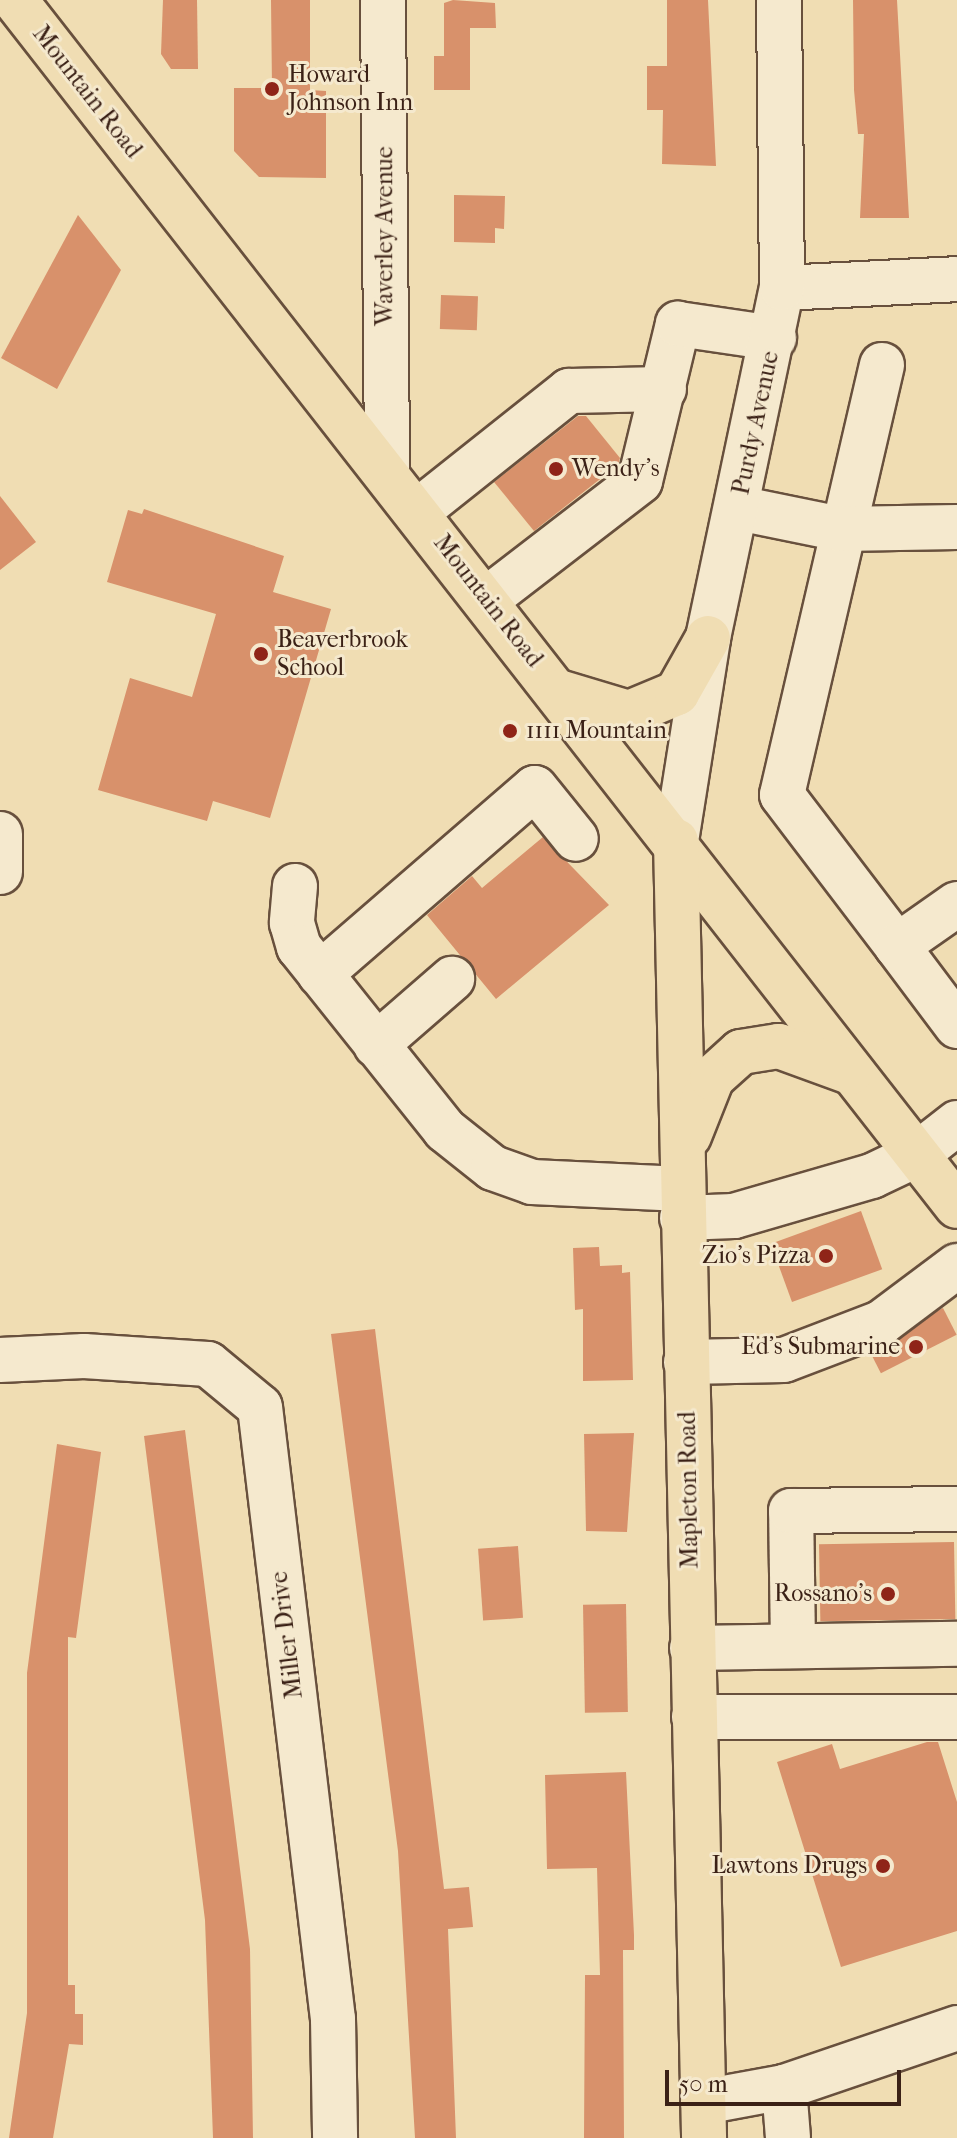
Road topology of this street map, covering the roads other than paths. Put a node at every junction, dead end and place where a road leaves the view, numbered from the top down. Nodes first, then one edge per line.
1 (383, 0) edge
2 (779, 0) edge
3 (17, 1) edge
4 (957, 279) edge
5 (782, 288) junction
6 (774, 338) junction
7 (882, 365) dead end
8 (605, 387) junction
9 (664, 389) junction
10 (652, 447) junction
11 (387, 473) junction
12 (738, 508) junction
13 (418, 511) junction
14 (957, 527) edge
15 (841, 529) junction
16 (487, 599) junction
17 (708, 638) junction
18 (559, 692) junction
19 (0, 834) edge
20 (576, 839) dead end
21 (676, 841) junction
22 (0, 872) edge
23 (295, 886) dead end
24 (957, 904) edge
25 (897, 946) junction
26 (320, 974) junction
27 (452, 979) dead end
28 (957, 1026) edge
29 (376, 1045) junction
30 (850, 1072) junction
31 (957, 1123) edge
32 (916, 1155) junction
33 (682, 1188) junction
34 (957, 1206) edge
35 (957, 1266) edge
36 (0, 1360) edge
37 (686, 1362) junction
38 (957, 1509) edge
39 (957, 1644) edge
40 (793, 1646) junction
41 (692, 1648) junction
42 (694, 1717) junction
43 (957, 1717) edge
44 (957, 2028) edge
45 (784, 2087) junction
46 (704, 2120) edge
47 (335, 2138) edge
48 (788, 2138) edge

1 - 11 street, Waverley Avenue
2 - 5 street, Purdy Avenue
3 - 11 main road, Mountain Road
4 - 5 street
5 - 6 street, Purdy Avenue
6 - 9 street
6 - 12 street, Purdy Avenue
7 - 15 street
8 - 9 street
8 - 10 street
8 - 13 street
9 - 10 street
10 - 16 street
11 - 13 main road, Mountain Road
12 - 15 street
12 - 17 street, Purdy Avenue
13 - 16 main road, Mountain Road
14 - 15 street
15 - 25 street
16 - 18 main road, Mountain Road
17 - 18 main road
17 - 21 street, Purdy Avenue
18 - 21 main road, Mountain Road
19 - 22 street
20 - 26 street
21 - 30 main road, Mountain Road
21 - 33 main road, Mapleton Road
23 - 26 street
24 - 25 street
25 - 28 street
26 - 29 street
27 - 29 street
29 - 33 street
30 - 32 main road, Mountain Road
30 - 33 main road
31 - 32 street
32 - 33 street
32 - 34 main road, Mountain Road
33 - 37 main road, Mapleton Road
35 - 37 street
36 - 47 street, Miller Drive
37 - 41 main road, Mapleton Road
38 - 40 street
39 - 40 street
40 - 41 street
41 - 42 main road, Mapleton Road
42 - 43 street
42 - 46 main road, Mapleton Road
44 - 45 street
45 - 46 street
45 - 48 street

